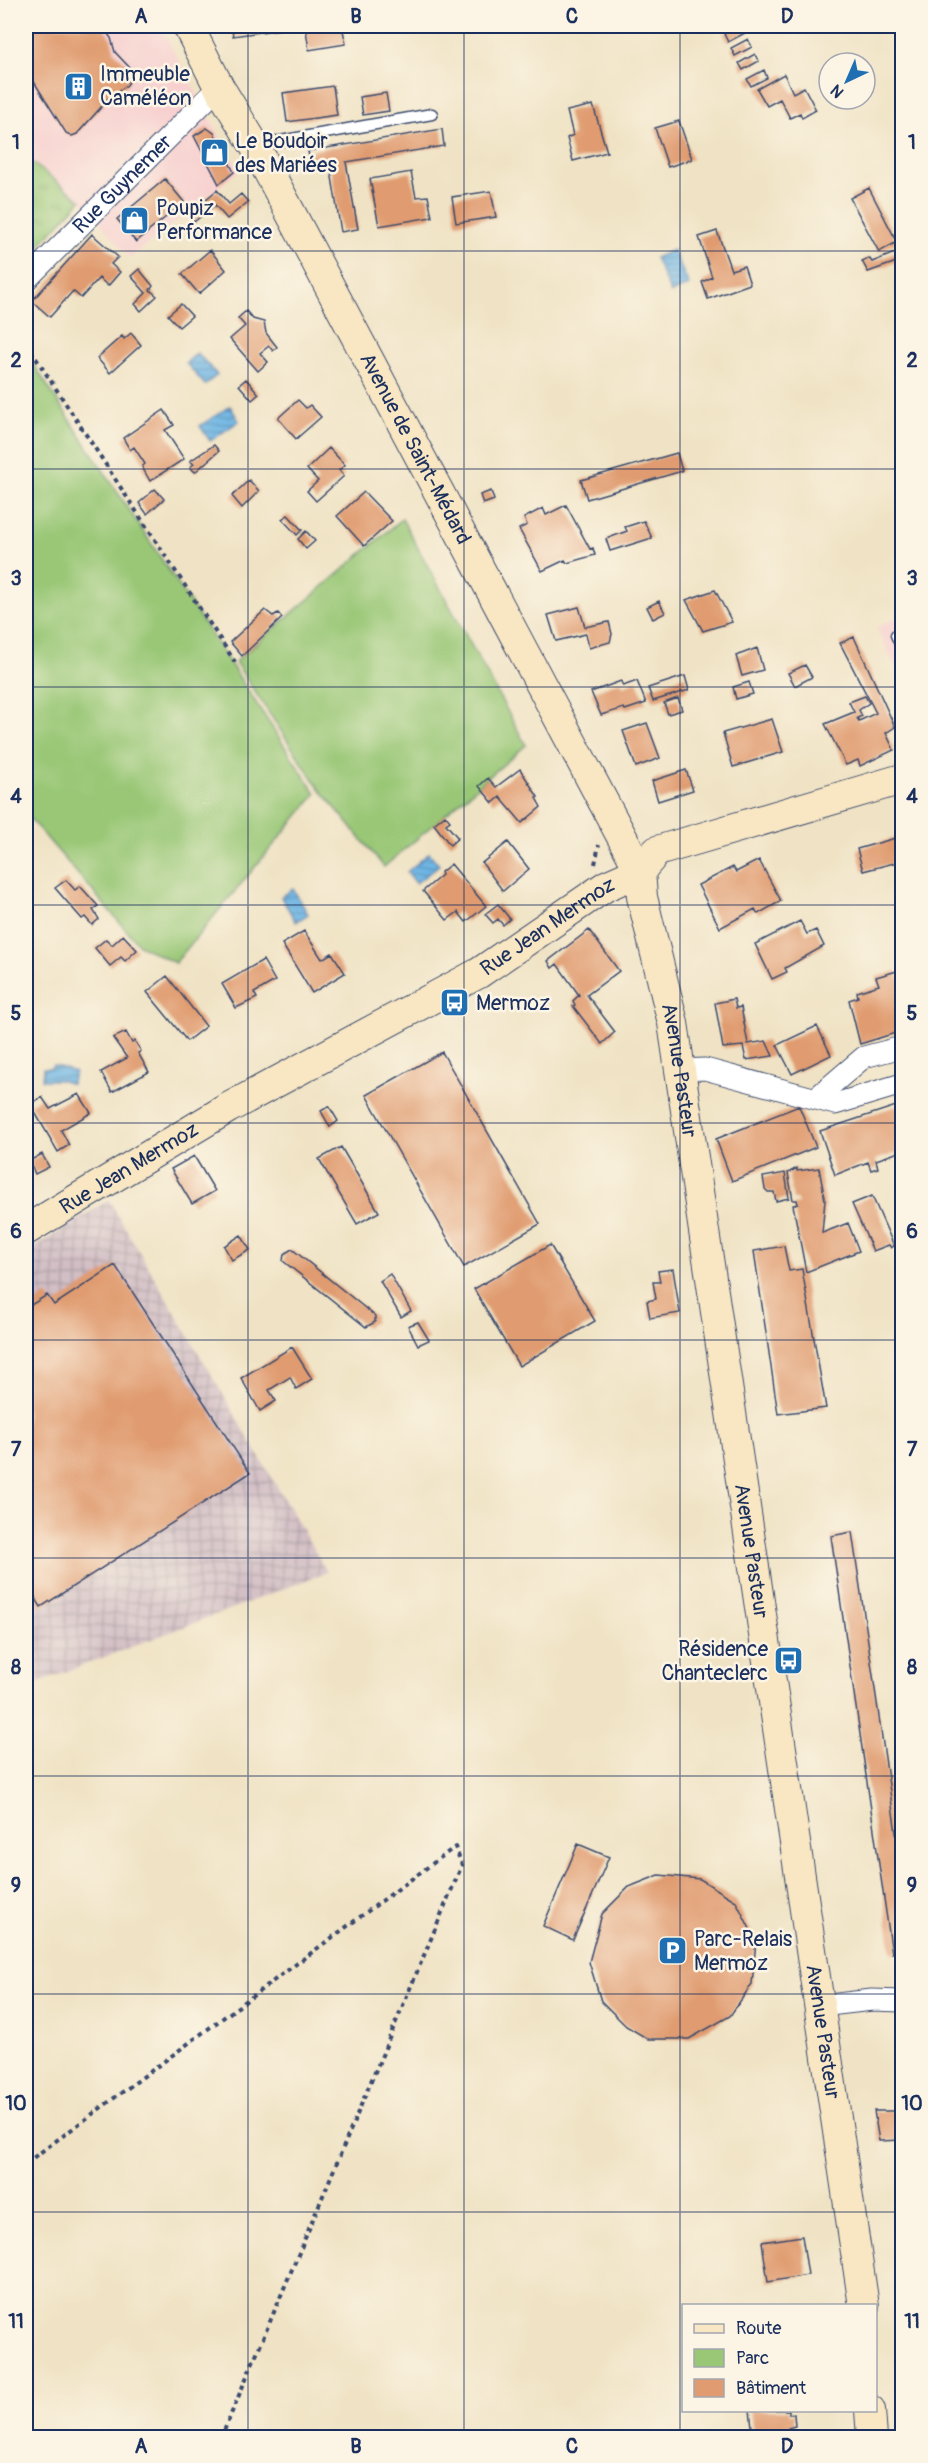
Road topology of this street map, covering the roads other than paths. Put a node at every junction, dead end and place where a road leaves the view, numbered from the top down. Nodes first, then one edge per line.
1 (188, 26) edge
2 (219, 87) junction
3 (432, 114) dead end
4 (255, 146) junction
5 (26, 280) edge
6 (896, 634) dead end
7 (903, 648) edge
8 (903, 779) edge
9 (640, 871) junction
10 (903, 1047) edge
11 (680, 1070) junction
12 (903, 1084) edge
13 (816, 1098) junction
14 (26, 1230) edge
15 (903, 2001) edge
16 (820, 2006) junction
17 (864, 2304) edge
18 (865, 2412) edge
19 (870, 2412) edge
20 (877, 2412) edge
21 (867, 2438) edge
22 (872, 2438) edge
23 (878, 2438) edge

1 - 2 main road, Avenue de Saint-Médard
2 - 4 main road, Avenue de Saint-Médard
2 - 5 street, Rue Guynemer
3 - 4 lane
4 - 9 main road, Avenue de Saint-Médard
6 - 7 lane
8 - 9 main road, Rue Jean Mermoz
9 - 11 main road, Avenue Pasteur
9 - 14 main road, Rue Jean Mermoz
10 - 13 street
11 - 13 street
11 - 16 main road, Avenue Pasteur
12 - 13 street
15 - 16 street
16 - 17 main road, Avenue Pasteur
18 - 21 lane
19 - 22 main road
20 - 23 lane

